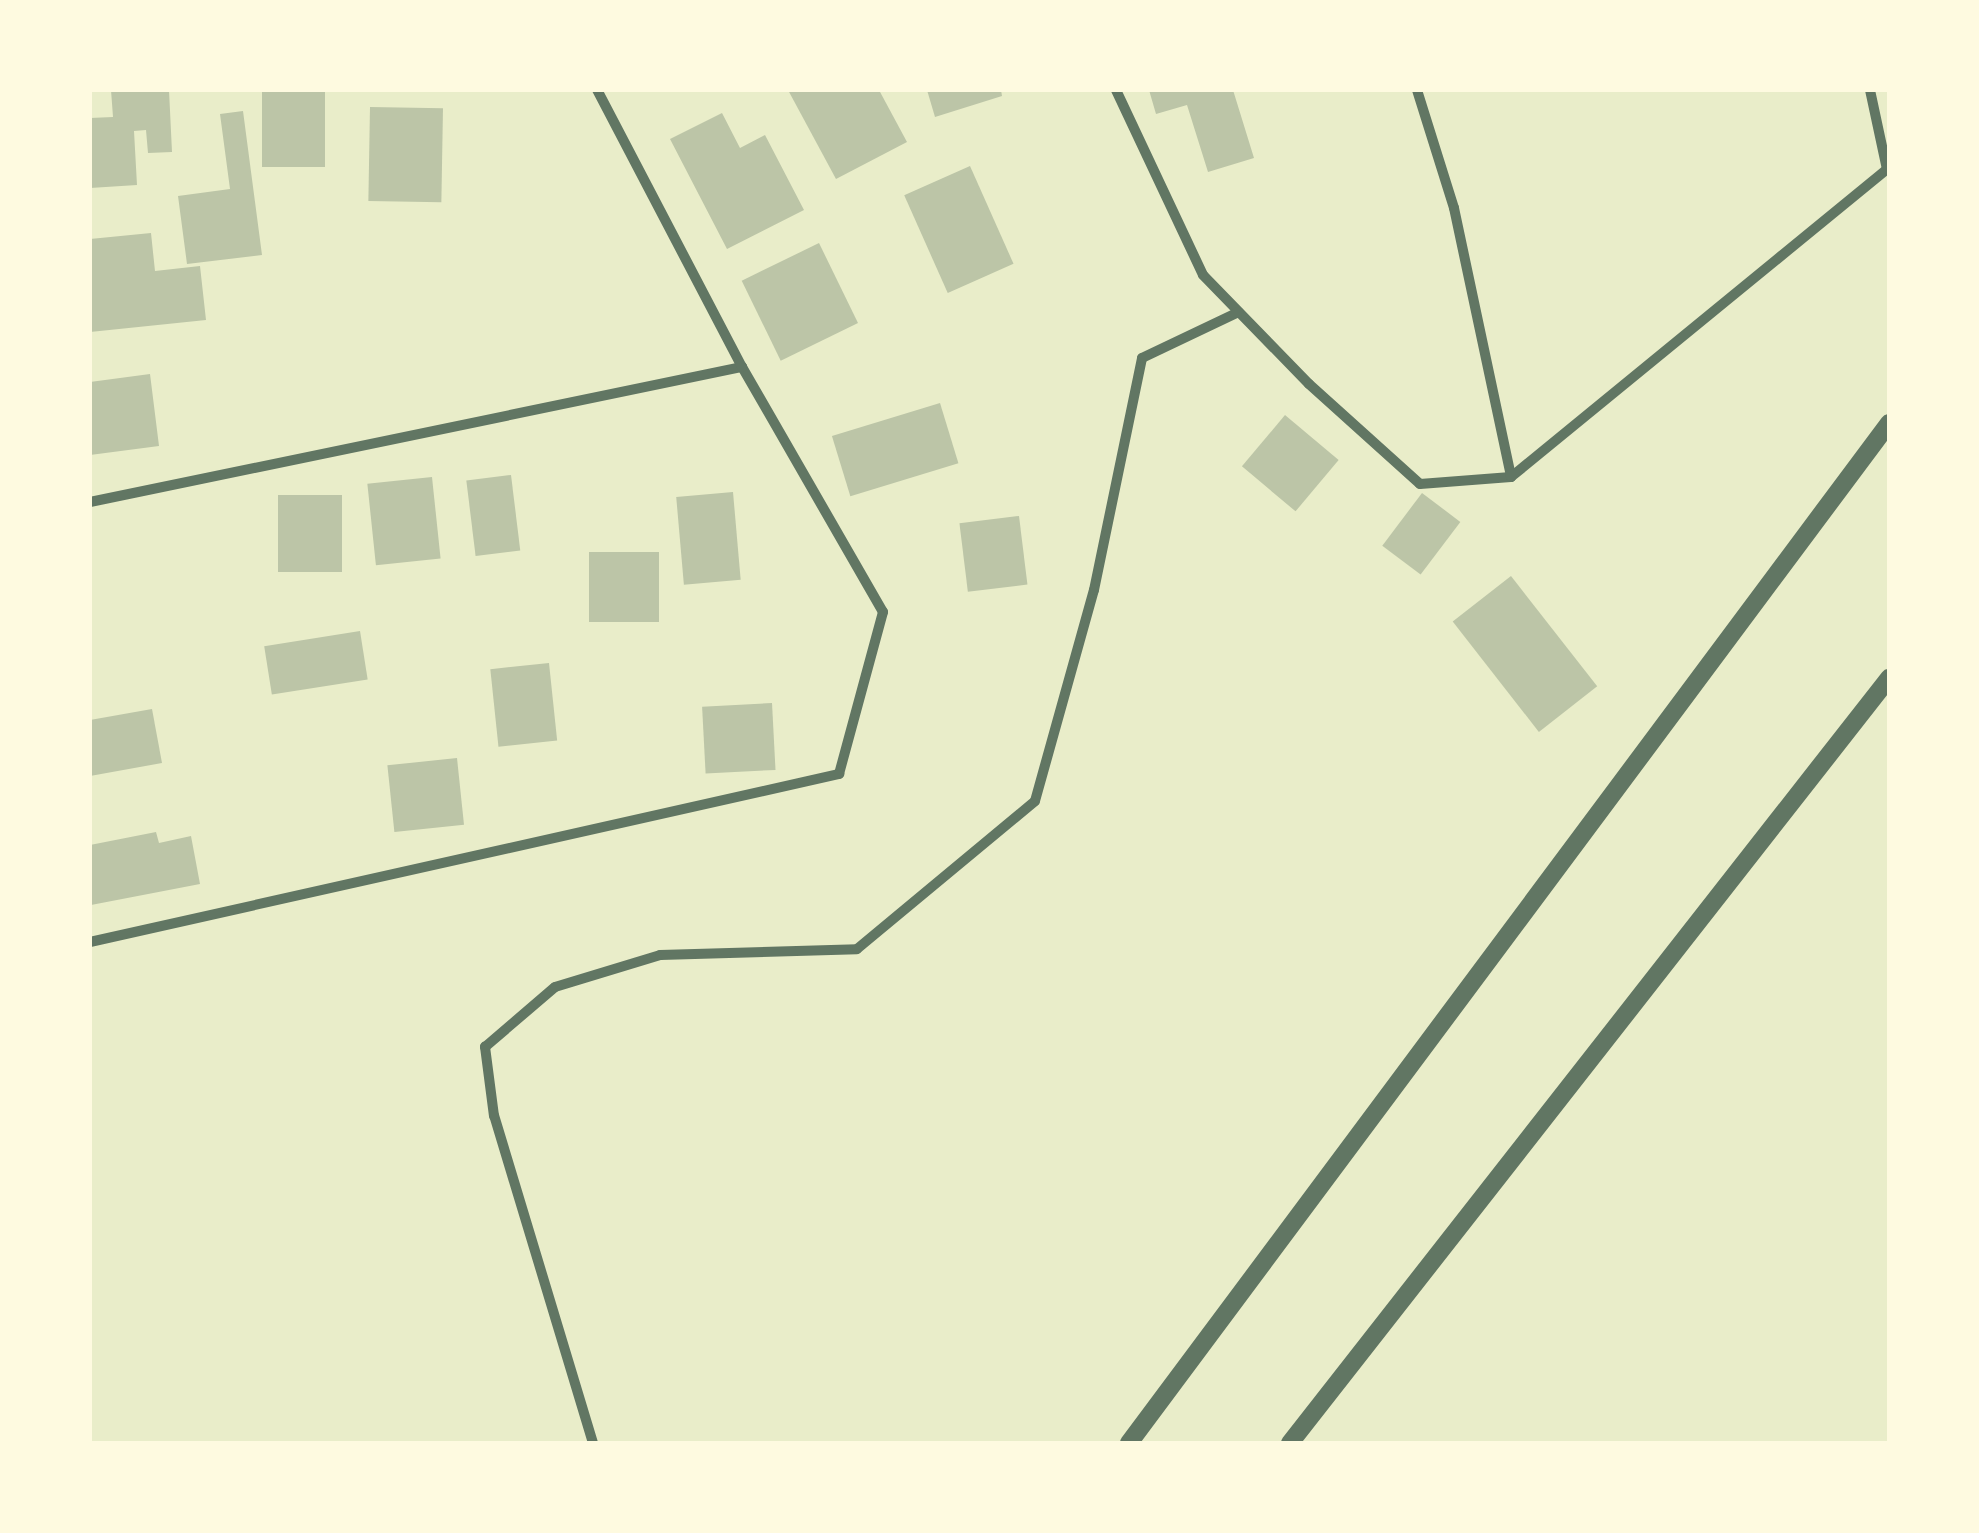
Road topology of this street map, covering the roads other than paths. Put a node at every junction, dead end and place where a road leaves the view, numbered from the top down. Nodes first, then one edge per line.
1 (597, 90) edge
2 (1116, 90) edge
3 (1418, 90) edge
4 (1870, 90) edge
5 (1888, 168) edge
6 (1239, 312) junction
7 (742, 368) junction
8 (1889, 423) edge
9 (1511, 477) junction
10 (90, 502) edge
11 (1889, 678) edge
12 (90, 942) edge
13 (593, 1443) edge
14 (1129, 1443) edge
15 (1290, 1443) edge

1 - 7 street
2 - 6 street
3 - 9 street
4 - 5 street
5 - 9 street
6 - 9 street
6 - 13 street
7 - 10 street
7 - 12 street
8 - 14 street
11 - 15 street

